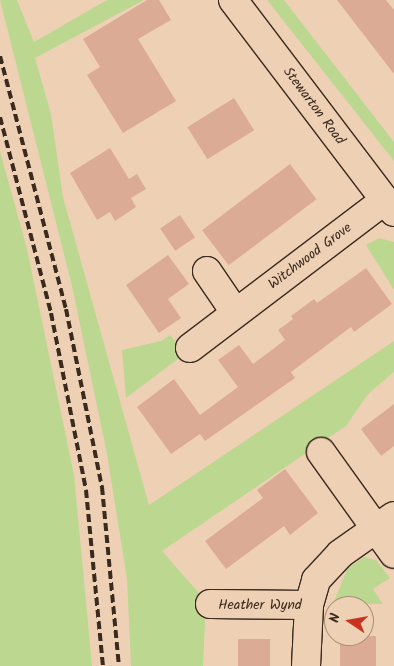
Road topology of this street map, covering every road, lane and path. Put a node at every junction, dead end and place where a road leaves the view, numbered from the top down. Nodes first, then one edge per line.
1 (233, 0) edge
2 (390, 206) edge
3 (207, 271) dead end
4 (235, 312) junction
5 (190, 348) dead end
6 (321, 452) dead end
7 (385, 523) edge
8 (394, 554) edge
9 (210, 604) dead end
10 (309, 605) junction
11 (306, 666) edge

1 - 2 street, Stewarton Road
2 - 4 street, Witchwood Grove
3 - 4 street
4 - 5 street, Witchwood Grove
6 - 7 street
7 - 8 street
7 - 10 street, Heather Wynd
9 - 10 street, Heather Wynd
10 - 11 street, Heather Wynd

